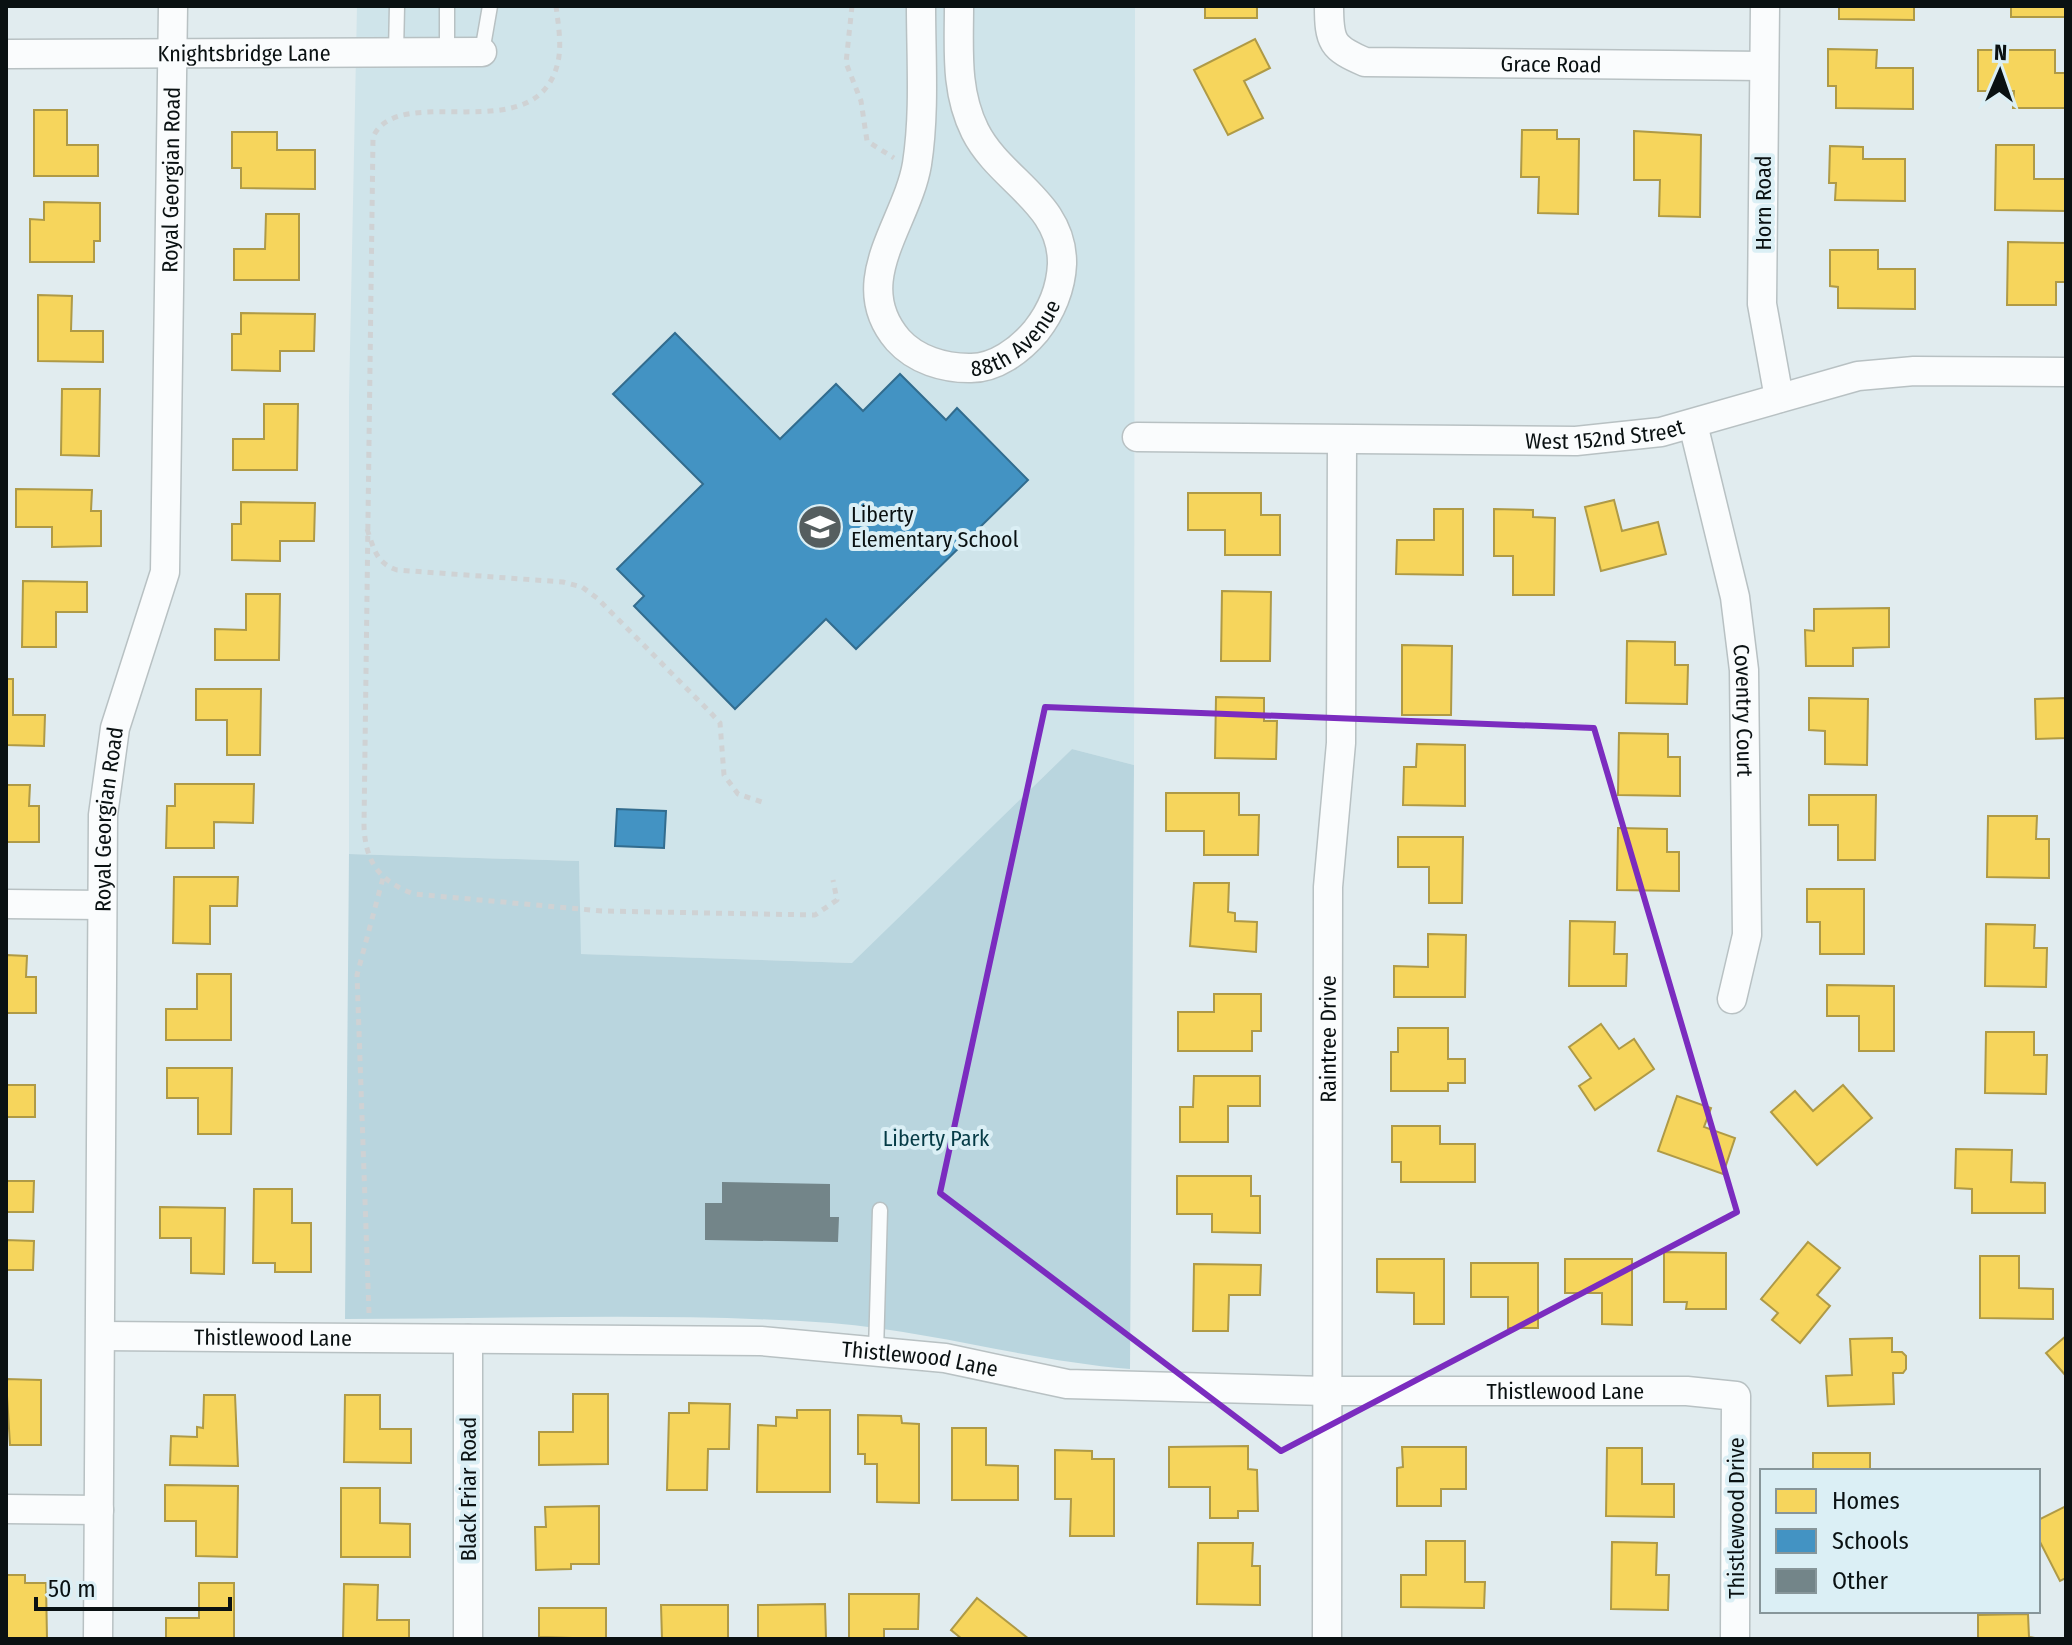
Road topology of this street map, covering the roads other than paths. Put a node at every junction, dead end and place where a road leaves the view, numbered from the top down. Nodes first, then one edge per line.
1 (173, 6) edge
2 (397, 6) edge
3 (447, 6) edge
4 (490, 6) edge
5 (921, 6) edge
6 (959, 6) edge
7 (1329, 6) edge
8 (1765, 6) edge
9 (447, 52) junction
10 (482, 52) joint
11 (396, 53) junction
12 (6, 54) edge
13 (174, 55) junction
14 (1764, 66) junction
15 (2066, 372) edge
16 (1779, 398) junction
17 (1693, 424) junction
18 (1137, 437) dead end
19 (1342, 441) junction
20 (6, 904) edge
21 (102, 905) junction
22 (1732, 999) dead end
23 (880, 1210) dead end
24 (101, 1336) junction
25 (468, 1339) junction
26 (876, 1352) junction
27 (1325, 1391) junction
28 (1736, 1396) joint
29 (6, 1509) edge
30 (99, 1510) junction
31 (98, 1639) edge
32 (468, 1639) edge
33 (1327, 1639) edge
34 (1735, 1639) edge

1 - 13 street, Royal Georgian Road
2 - 11 lane
3 - 9 lane
4 - 10 lane
5 - 6 street, 88th Avenue
7 - 14 street, Grace Road
8 - 14 street, Horn Road
9 - 10 street, Knightsbridge Lane
9 - 11 street, Knightsbridge Lane
11 - 13 street, Knightsbridge Lane
12 - 13 street, Knightsbridge Lane
13 - 21 street, Royal Georgian Road
14 - 16 street, Horn Road
15 - 16 street, West 152nd Street
16 - 17 street, West 152nd Street
17 - 19 street, West 152nd Street
17 - 22 street, Coventry Court
18 - 19 street, West 152nd Street
19 - 27 street, Raintree Drive
20 - 21 street
21 - 24 street, Royal Georgian Road
23 - 26 lane
24 - 25 street, Thistlewood Lane
24 - 30 street, Royal Georgian Road
25 - 26 street, Thistlewood Lane
25 - 32 street, Black Friar Road
26 - 27 street, Thistlewood Lane
27 - 28 street, Thistlewood Lane
27 - 33 street, Raintree Drive
28 - 34 street, Thistlewood Drive
29 - 30 street
30 - 31 street, Royal Georgian Road

